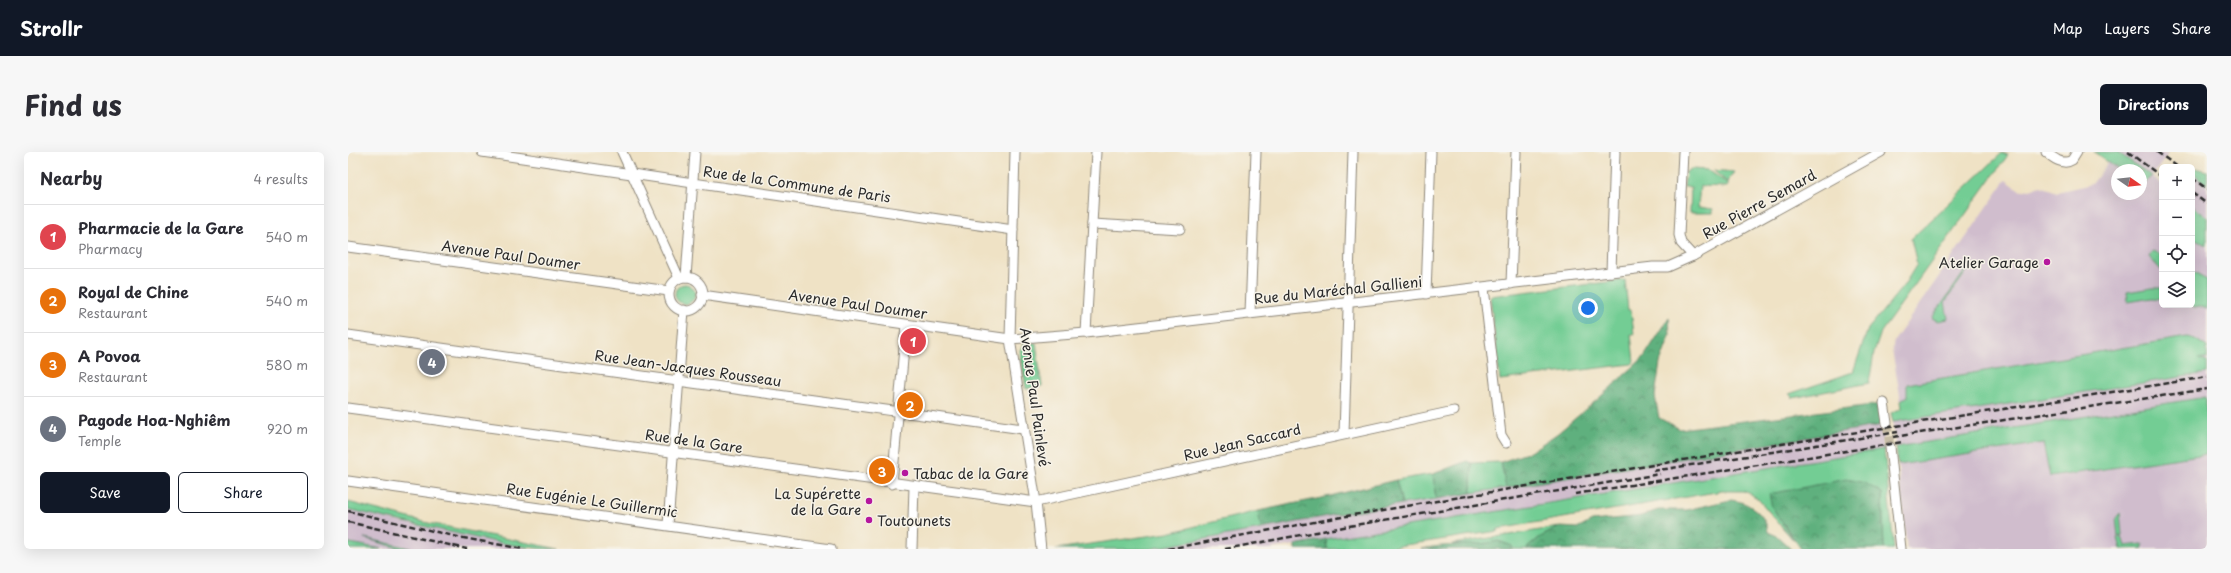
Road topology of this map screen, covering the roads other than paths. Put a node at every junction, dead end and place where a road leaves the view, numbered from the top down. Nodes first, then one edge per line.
1 (482, 152) edge
2 (622, 152) edge
3 (695, 152) edge
4 (1016, 152) edge
5 (1096, 152) edge
6 (1256, 152) edge
7 (1353, 152) edge
8 (1431, 152) edge
9 (1516, 152) edge
10 (1615, 152) edge
11 (1683, 152) edge
12 (1881, 152) edge
13 (2046, 152) edge
14 (2077, 152) edge
15 (632, 175) junction
16 (693, 183) junction
17 (1092, 224) junction
18 (1180, 229) dead end
19 (1013, 230) junction
20 (348, 247) edge
21 (1693, 256) junction
22 (1668, 267) joint
23 (1611, 272) junction
24 (683, 278) junction
25 (1511, 284) junction
26 (1484, 288) junction
27 (669, 291) junction
28 (1426, 294) junction
29 (702, 295) junction
30 (1348, 304) junction
31 (684, 310) junction
32 (1250, 314) junction
33 (906, 325) junction
34 (1086, 333) junction
35 (348, 335) edge
36 (1010, 339) junction
37 (680, 381) junction
38 (1884, 403) dead end
39 (348, 408) edge
40 (1454, 411) dead end
41 (898, 412) junction
42 (1887, 423) tunnel mouth
43 (1023, 429) junction
44 (1344, 434) junction
45 (1506, 443) dead end
46 (1890, 447) tunnel mouth
47 (673, 452) junction
48 (348, 481) edge
49 (892, 484) junction
50 (914, 487) junction
51 (1036, 502) junction
52 (668, 525) junction
53 (831, 549) edge
54 (912, 549) edge
55 (1040, 549) edge
56 (1901, 549) edge

1 - 15 street, Rue de la Commune de Paris
2 - 15 street
3 - 16 street
4 - 19 street, Avenue Paul Painlevé
5 - 17 street
6 - 32 street
7 - 30 street
8 - 28 street
9 - 25 street
10 - 23 street
11 - 21 street, Rue Pierre Semard
12 - 21 street, Rue Pierre Semard
13 - 14 street
15 - 16 street, Rue de la Commune de Paris
15 - 24 street
16 - 19 street, Rue de la Commune de Paris
16 - 24 street
17 - 18 street
17 - 34 street
19 - 36 street, Avenue Paul Painlevé
20 - 27 street, Avenue Paul Doumer
21 - 22 street, Rue Pierre Semard
22 - 23 street, Rue du Maréchal Gallieni
23 - 25 street, Rue du Maréchal Gallieni
24 - 27 street
24 - 29 street
25 - 26 street, Rue du Maréchal Gallieni
26 - 28 street, Rue du Maréchal Gallieni
26 - 45 street
27 - 31 street
28 - 30 street, Rue du Maréchal Gallieni
29 - 31 street
29 - 33 street, Avenue Paul Doumer
30 - 32 street, Rue du Maréchal Gallieni
30 - 44 street
31 - 37 street
32 - 34 street, Rue du Maréchal Gallieni
33 - 36 street, Avenue Paul Doumer
33 - 41 street
34 - 36 street, Rue du Maréchal Gallieni
35 - 37 street, Rue Jean-Jacques Rousseau
36 - 43 street, Avenue Paul Painlevé
37 - 41 street, Rue Jean-Jacques Rousseau
37 - 47 street
38 - 42 street
39 - 47 street, Rue de la Gare
40 - 44 street, Rue Jean Saccard
41 - 43 street, Rue Jean-Jacques Rousseau
41 - 49 street
43 - 51 street, Avenue Paul Painlevé
44 - 51 street, Rue Jean Saccard
46 - 56 street
47 - 49 street, Rue de la Gare
47 - 52 street
48 - 52 street, Rue Eugénie Le Guillermic
49 - 50 street, Rue de la Gare
50 - 51 street, Rue de la Gare
50 - 54 street
51 - 55 street, Avenue Paul Painlevé
52 - 53 street, Rue Eugénie Le Guillermic

